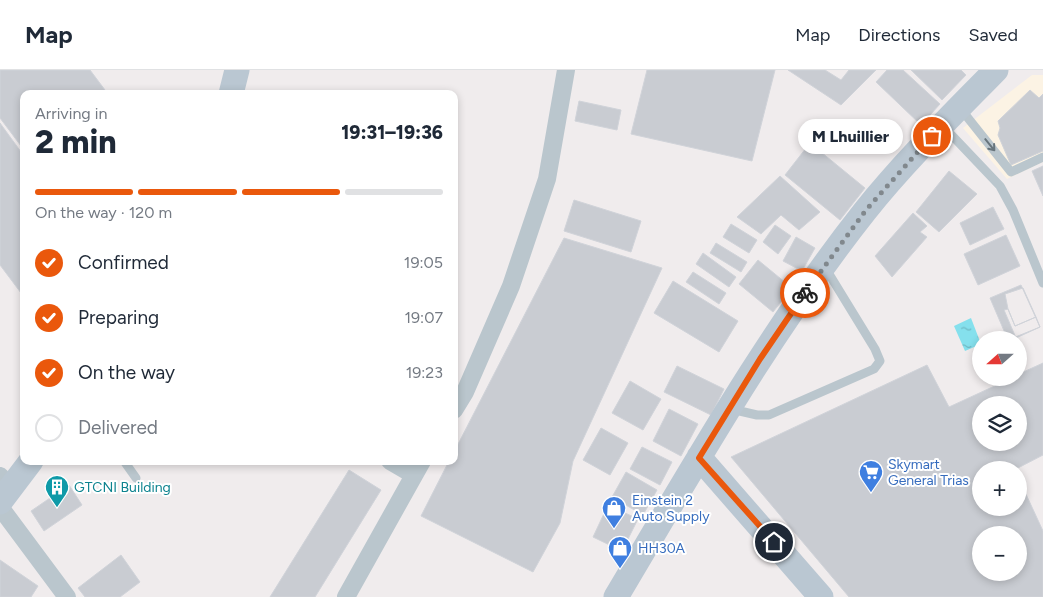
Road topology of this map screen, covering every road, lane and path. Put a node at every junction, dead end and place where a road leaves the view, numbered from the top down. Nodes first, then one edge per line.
1 (237, 70) edge
2 (566, 70) edge
3 (996, 70) edge
4 (232, 90) edge
5 (960, 107) junction
6 (942, 125) junction
7 (1043, 158) edge
8 (824, 266) junction
9 (1040, 270) edge
10 (1043, 283) edge
11 (458, 403) edge
12 (729, 408) junction
13 (699, 458) junction
14 (27, 465) edge
15 (127, 465) edge
16 (418, 468) edge
17 (136, 478) dead end
18 (2, 493) edge
19 (67, 597) edge
20 (346, 597) edge
21 (616, 597) edge
22 (821, 597) edge

1 - 4 main road
2 - 11 street
3 - 5 main road
5 - 6 main road
5 -> 7 lane
6 - 8 main road
6 - 9 lane
8 - 12 main road
8 - 12 lane
9 - 10 lane
12 - 13 main road
13 - 21 main road
13 - 22 main road
14 - 18 main road
15 - 17 lane
16 - 20 street
18 - 19 street

